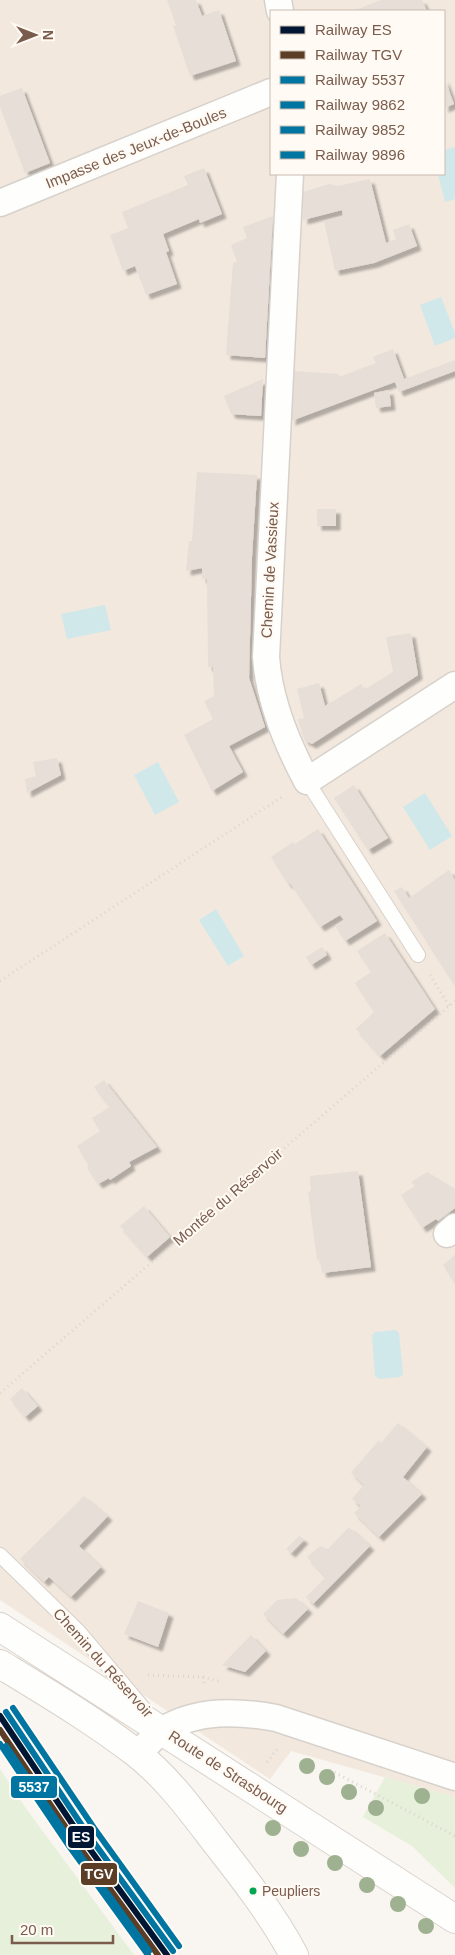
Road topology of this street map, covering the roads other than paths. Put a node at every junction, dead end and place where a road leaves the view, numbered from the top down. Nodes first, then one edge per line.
1 (270, 92) edge
2 (290, 175) edge
3 (0, 203) edge
4 (455, 685) edge
5 (307, 781) junction
6 (418, 955) road end
7 (0, 1555) edge
8 (0, 1627) edge
9 (6, 1668) edge
10 (162, 1731) junction
11 (138, 1754) junction
12 (455, 1776) edge
13 (455, 1919) edge
14 (293, 1952) edge

1 - 3 street, Impasse des Jeux-de-Boules
2 - 5 street, Chemin de Vassieux
4 - 5 street
5 - 6 lane
7 - 10 lane, Chemin du Réservoir
8 - 10 main road, Route de Strasbourg
9 - 11 main road
10 - 11 street
10 - 12 street
10 - 13 main road, Route de Strasbourg
11 - 14 main road

